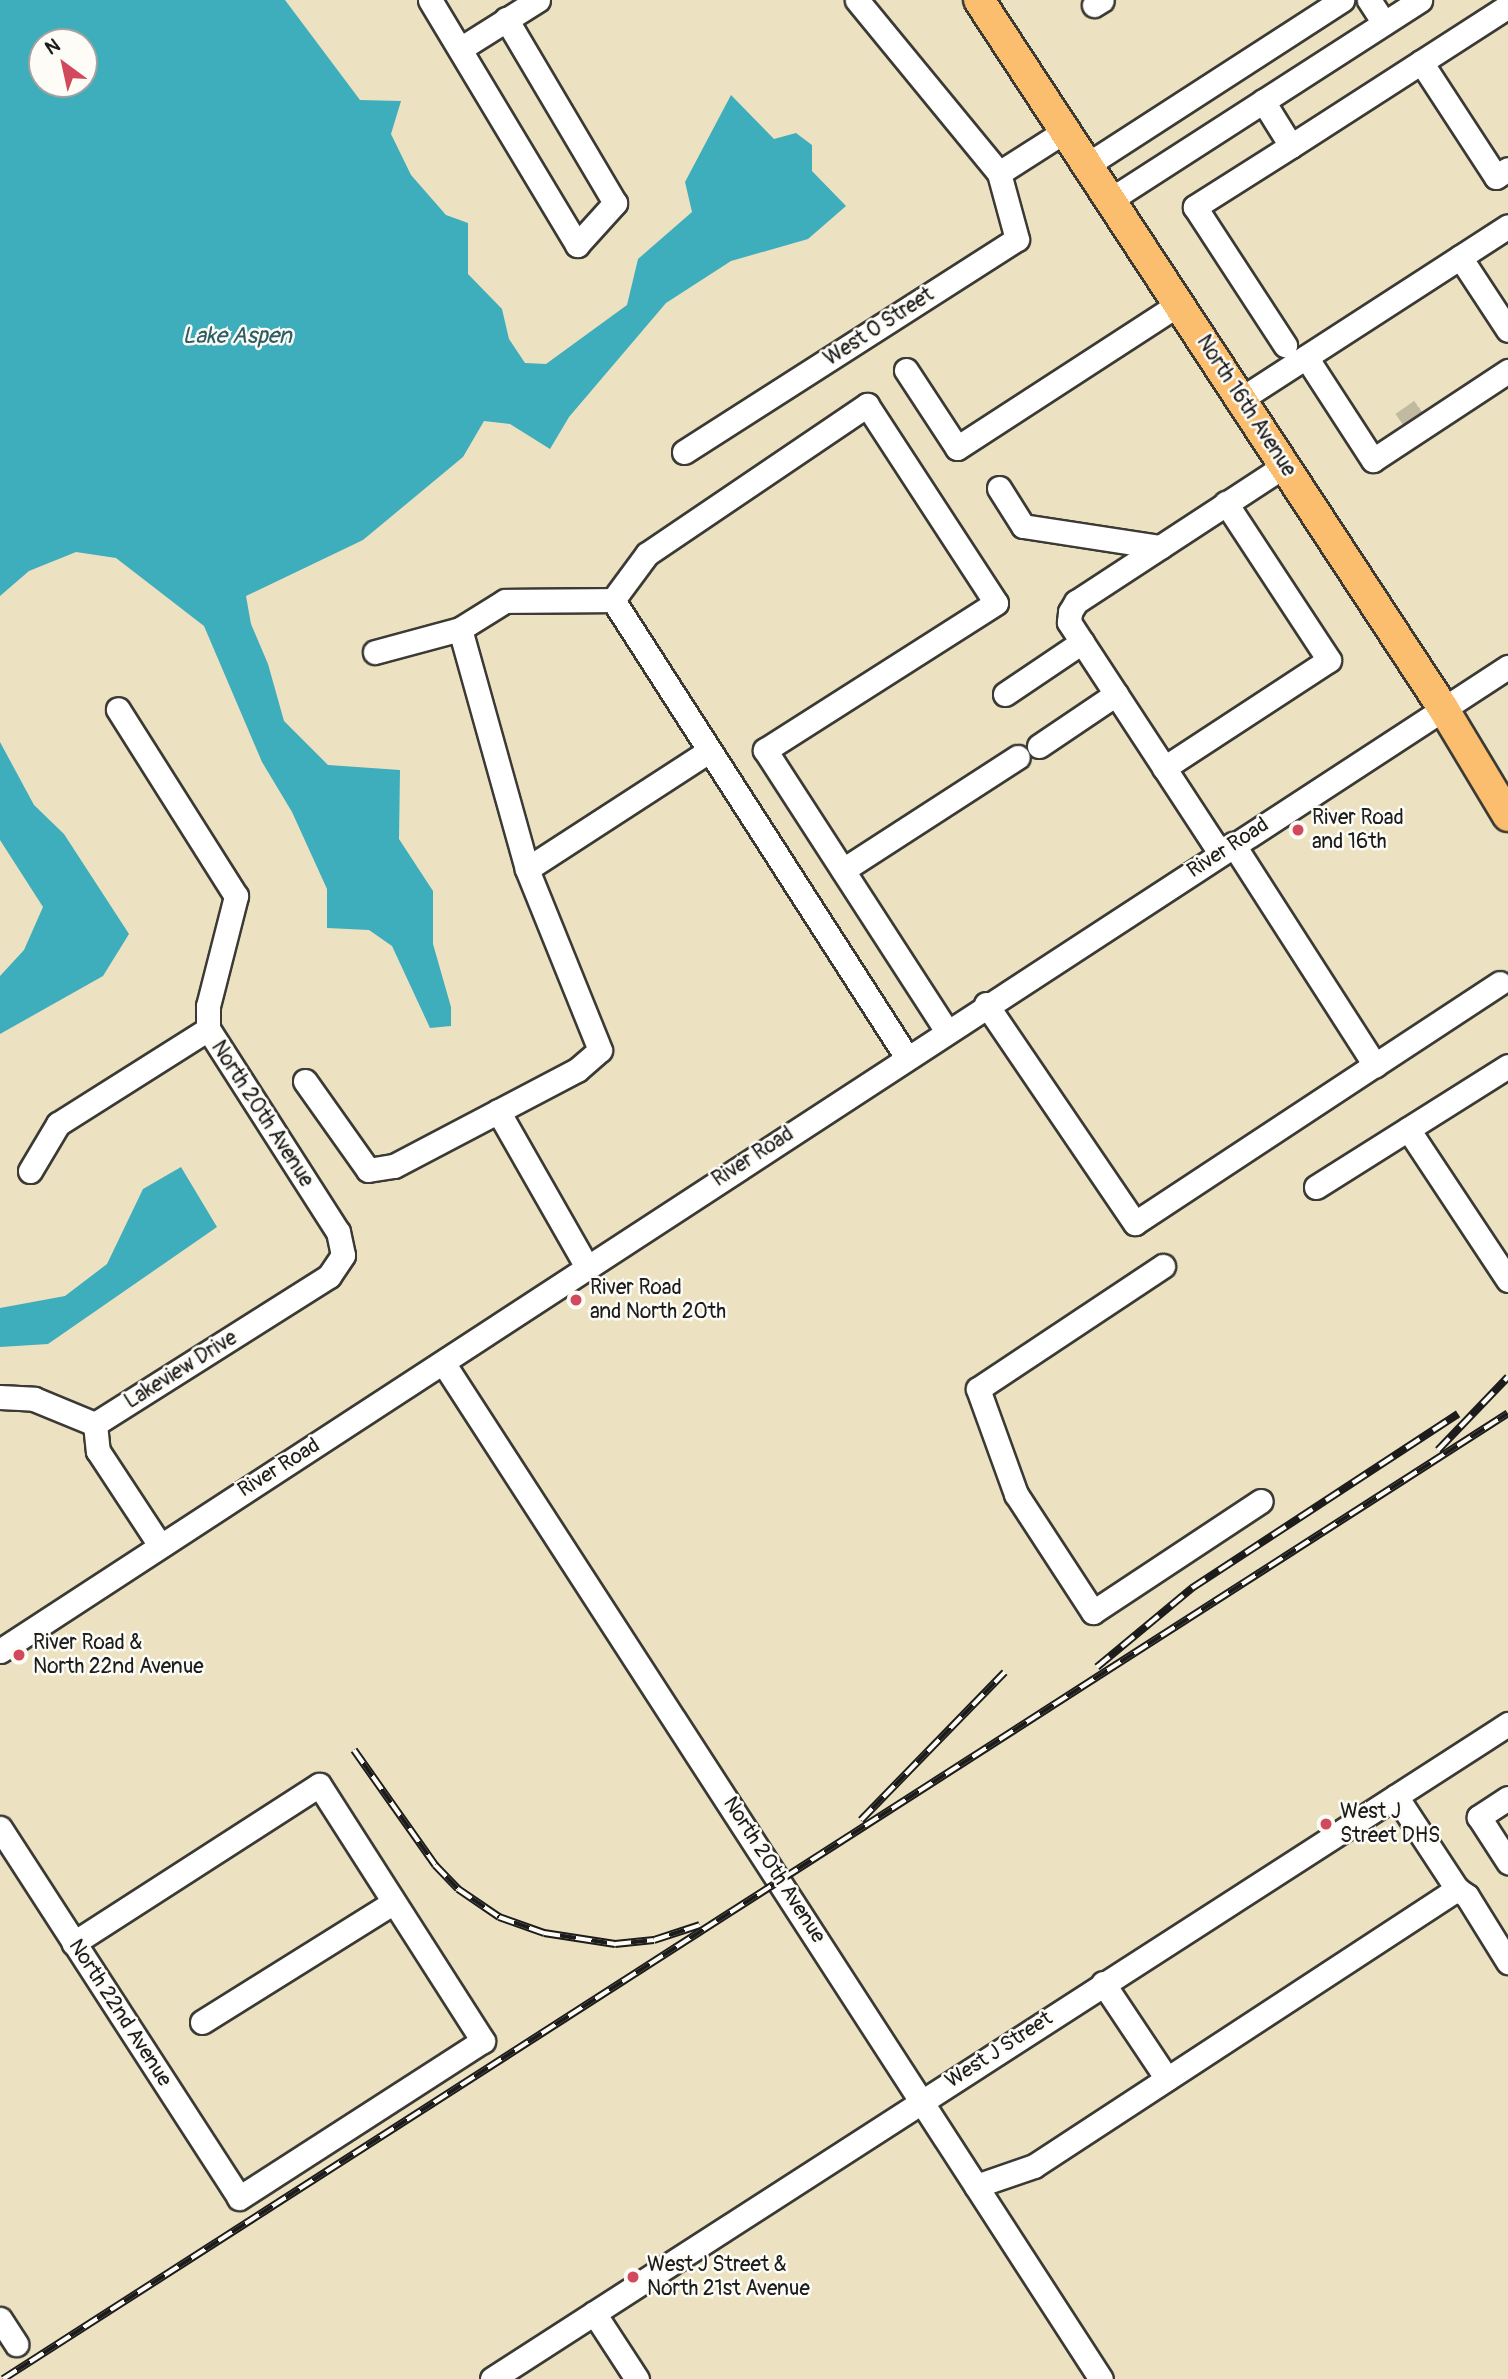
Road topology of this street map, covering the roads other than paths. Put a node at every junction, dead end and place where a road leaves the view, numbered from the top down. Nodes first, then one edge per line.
1 (430, 0) edge
2 (538, 0) edge
3 (857, 0) edge
4 (979, 0) edge
5 (1342, 0) edge
6 (1369, 0) edge
7 (1420, 0) edge
8 (1508, 6) edge
9 (506, 19) junction
10 (1384, 23) junction
11 (460, 49) junction
12 (1421, 62) junction
13 (1263, 101) junction
14 (1065, 131) junction
15 (1291, 146) junction
16 (1087, 165) junction
17 (1508, 169) edge
18 (999, 173) junction
19 (1110, 200) junction
20 (1508, 226) edge
21 (1460, 257) junction
22 (1179, 304) junction
23 (1508, 330) edge
24 (1285, 345) dead end
25 (1306, 357) junction
26 (906, 370) dead end
27 (1508, 370) edge
28 (1485, 386) junction
29 (1241, 399) junction
30 (1428, 405) tunnel mouth
31 (1402, 423) tunnel mouth
32 (1364, 447) junction
33 (684, 452) dead end
34 (1284, 465) junction
35 (999, 488) dead end
36 (1226, 503) junction
37 (1160, 547) junction
38 (613, 600) junction
39 (460, 629) junction
40 (1082, 642) junction
41 (375, 652) dead end
42 (1508, 667) edge
43 (1005, 694) dead end
44 (1116, 694) junction
45 (1443, 708) junction
46 (118, 709) dead end
47 (1039, 746) dead end
48 (709, 751) junction
49 (1018, 757) dead end
50 (1164, 768) junction
51 (1508, 816) edge
52 (1226, 848) junction
53 (527, 869) junction
54 (843, 870) junction
55 (1500, 983) dead end
56 (986, 1004) junction
57 (208, 1029) junction
58 (946, 1030) junction
59 (906, 1056) junction
60 (1375, 1065) junction
61 (1508, 1066) edge
62 (305, 1081) dead end
63 (498, 1111) junction
64 (1408, 1129) junction
65 (30, 1171) dead end
66 (1316, 1187) dead end
67 (344, 1255) joint
68 (1163, 1266) dead end
69 (587, 1267) junction
70 (1508, 1280) edge
71 (444, 1364) junction
72 (0, 1397) edge
73 (95, 1424) junction
74 (1261, 1501) dead end
75 (159, 1544) junction
76 (0, 1651) edge
77 (1508, 1724) edge
78 (1396, 1796) junction
79 (1508, 1798) edge
80 (0, 1828) edge
81 (1508, 1862) edge
82 (1457, 1889) junction
83 (394, 1902) junction
84 (75, 1943) junction
85 (1508, 1962) edge
86 (1103, 1983) junction
87 (202, 2022) dead end
88 (1167, 2079) junction
89 (920, 2100) junction
90 (976, 2186) junction
91 (594, 2313) junction
92 (0, 2319) edge
93 (16, 2344) dead end
94 (492, 2379) edge
95 (637, 2379) edge
96 (1101, 2379) edge

1 - 11 street
2 - 9 street
3 - 18 street
4 - 14 main road, North 16th Avenue
5 - 16 street
6 - 10 street
7 - 10 street
8 - 12 street
9 - 11 street
9 - 11 street
10 - 13 street
12 - 15 street
12 - 17 street
13 - 15 street
13 - 19 street
14 - 16 main road, North 16th Avenue
14 - 18 street
15 - 24 street
16 - 19 main road, North 16th Avenue
18 - 33 street, West O Street
19 - 22 main road, North 16th Avenue
20 - 21 street
21 - 23 street
21 - 25 street
22 - 26 street
22 - 29 main road, North 16th Avenue
25 - 29 street
25 - 32 street
27 - 28 street
28 - 30 street
28 - 32 street
29 - 34 main road, North 16th Avenue
31 - 32 street
34 - 36 street
34 - 45 main road, North 16th Avenue
35 - 37 street
36 - 37 street
36 - 50 street
37 - 40 street
38 - 39 street
38 - 48 street
38 - 54 street
39 - 41 street
39 - 53 street
40 - 43 street
40 - 44 street
42 - 45 street, River Road
44 - 47 street
44 - 50 street
45 - 51 main road, North 16th Avenue
45 - 52 street, River Road
46 - 57 street, North 20th Avenue
48 - 53 street
48 - 59 street
49 - 54 street
50 - 52 street
52 - 56 street, River Road
52 - 60 street
53 - 63 street
54 - 58 street
55 - 60 street
56 - 58 street, River Road
56 - 60 street
57 - 65 street
57 - 67 street, North 20th Avenue
58 - 59 street, River Road
59 - 69 street, River Road
61 - 64 street
62 - 63 street
63 - 69 street
64 - 66 street
64 - 70 street
67 - 73 street, Lakeview Drive
68 - 74 street
69 - 71 street, River Road
71 - 75 street, River Road
71 - 89 street, North 20th Avenue
72 - 73 street
73 - 75 street
75 - 76 street, River Road
77 - 78 street, West J Street
78 - 82 street
78 - 86 street, West J Street
79 - 81 street
80 - 84 street, North 22nd Avenue
82 - 85 street
82 - 88 street
83 - 84 street
83 - 84 street, North 22nd Avenue
83 - 87 street
86 - 88 street
86 - 89 street, West J Street
88 - 90 street
89 - 90 street, North 20th Avenue
89 - 91 street, West J Street
90 - 96 street, North 20th Avenue
91 - 94 street, West J Street
91 - 95 street
92 - 93 street

